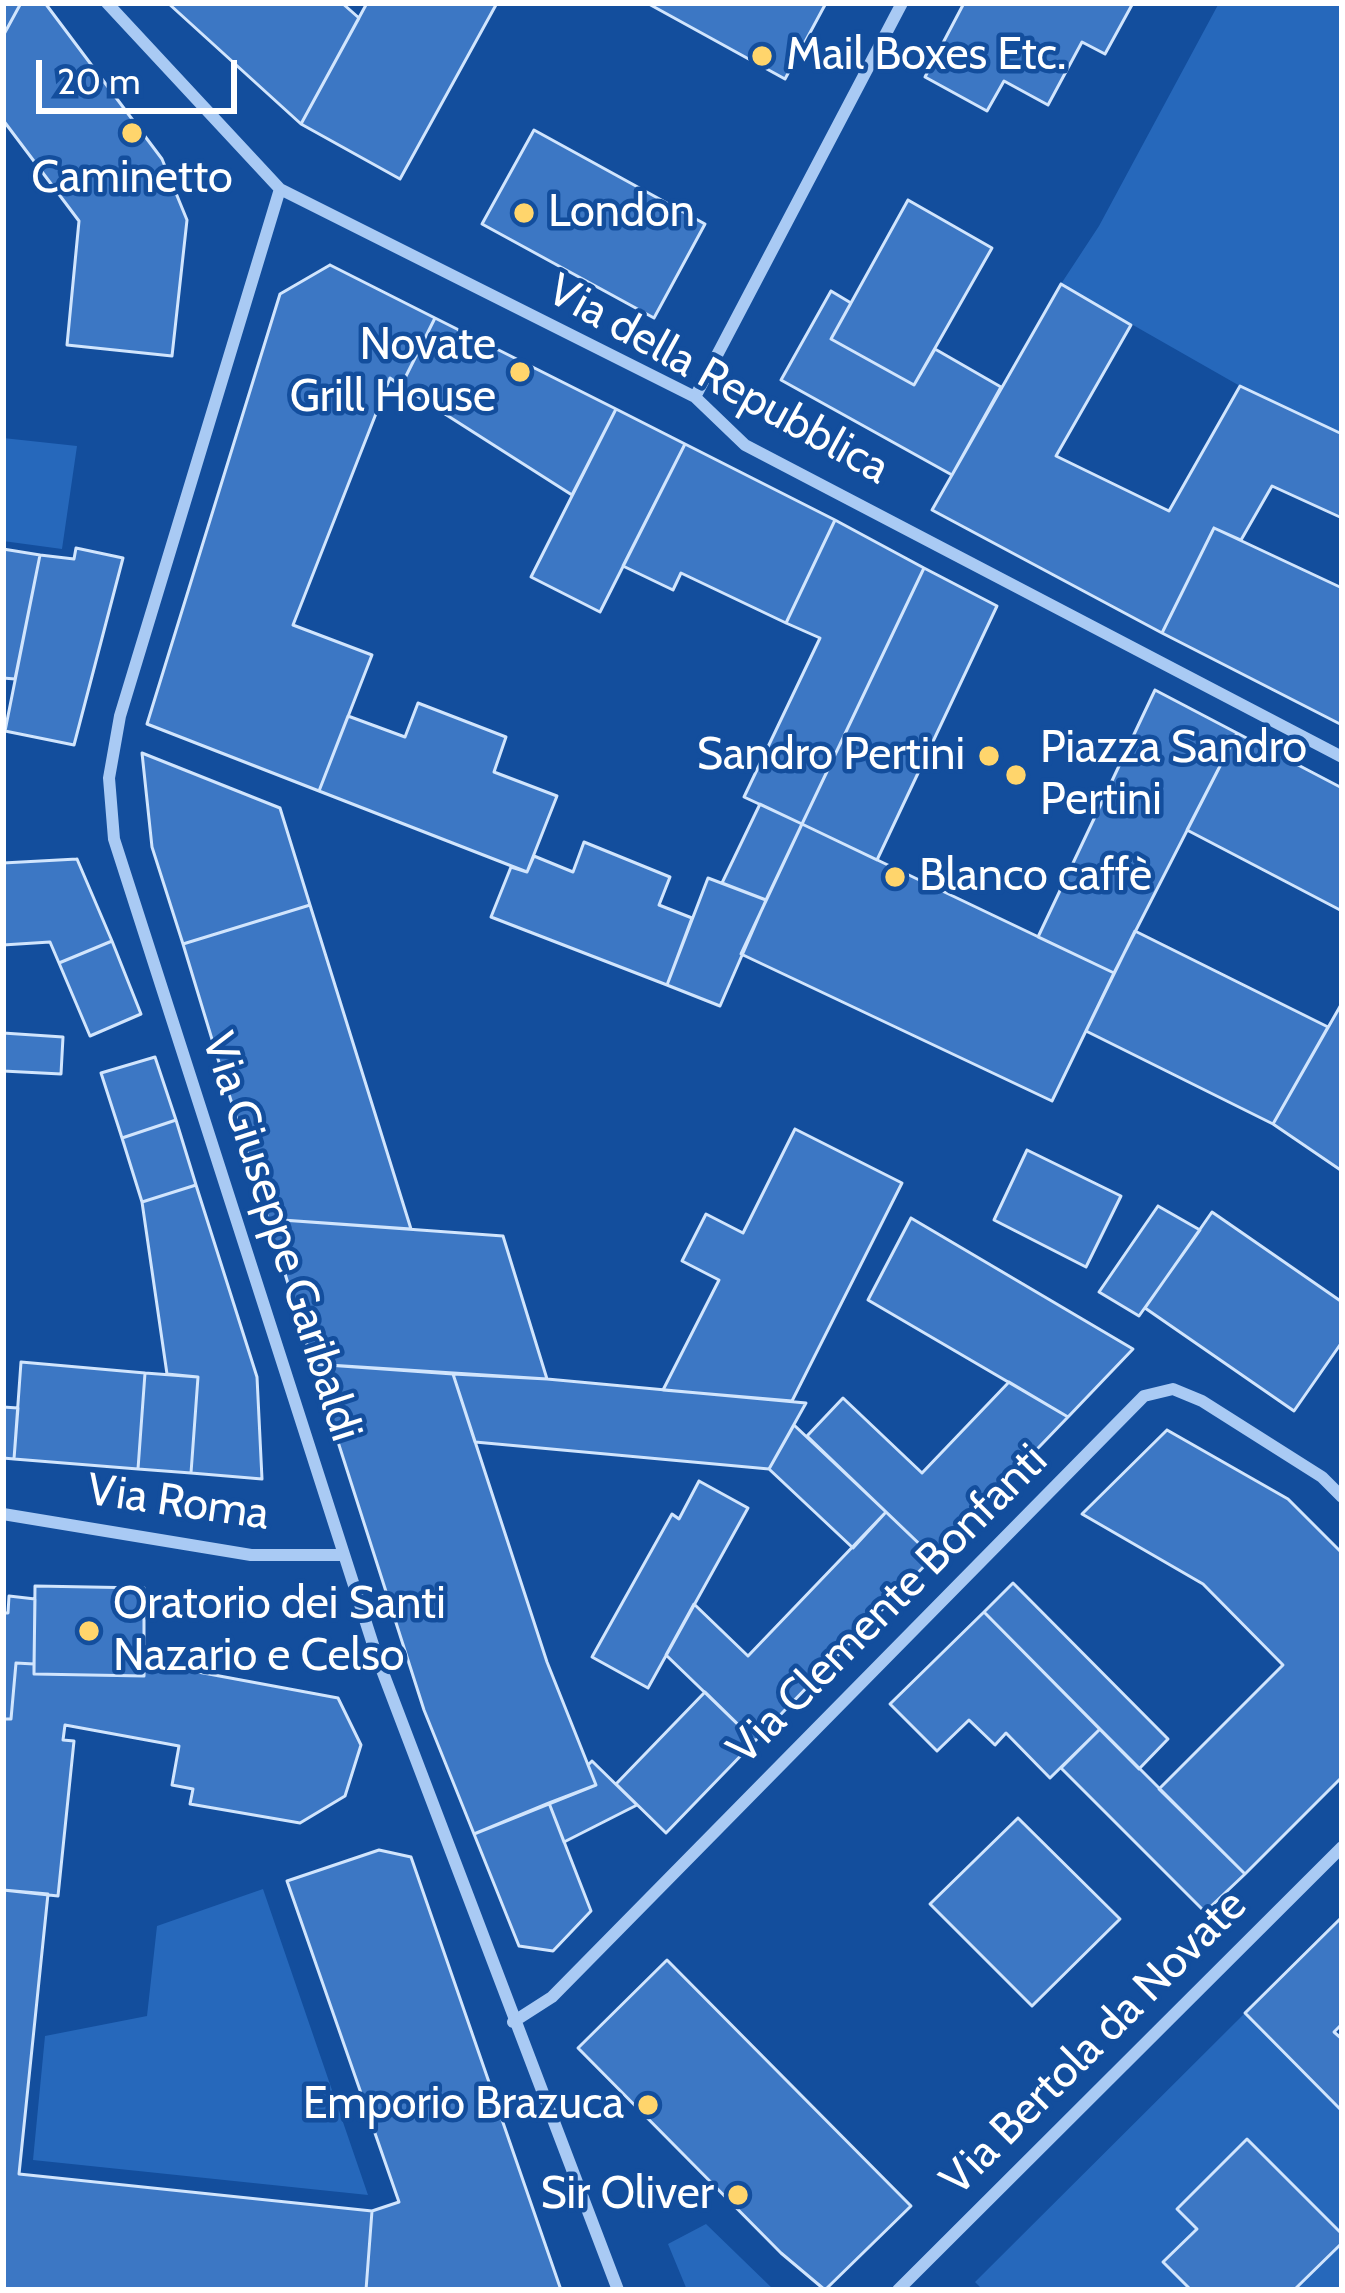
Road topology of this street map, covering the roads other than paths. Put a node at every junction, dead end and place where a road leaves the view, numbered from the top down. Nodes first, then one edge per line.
1 (107, 3) edge
2 (902, 3) edge
3 (280, 189) junction
4 (695, 397) junction
5 (1342, 757) edge
6 (1342, 1497) edge
7 (3, 1514) edge
8 (344, 1555) junction
9 (1342, 1847) edge
10 (513, 2022) junction
11 (617, 2290) edge
12 (898, 2290) edge

1 - 3 street, Via della Repubblica
2 - 4 street
3 - 4 street, Via della Repubblica
3 - 8 street, Via Giuseppe Garibaldi
4 - 5 street, Via della Repubblica
6 - 10 street, Via Clemente Bonfanti
7 - 8 street, Via Roma
8 - 10 street, Via Giuseppe Garibaldi
9 - 12 street, Via Bertola da Novate
10 - 11 street, Via Giuseppe Garibaldi

